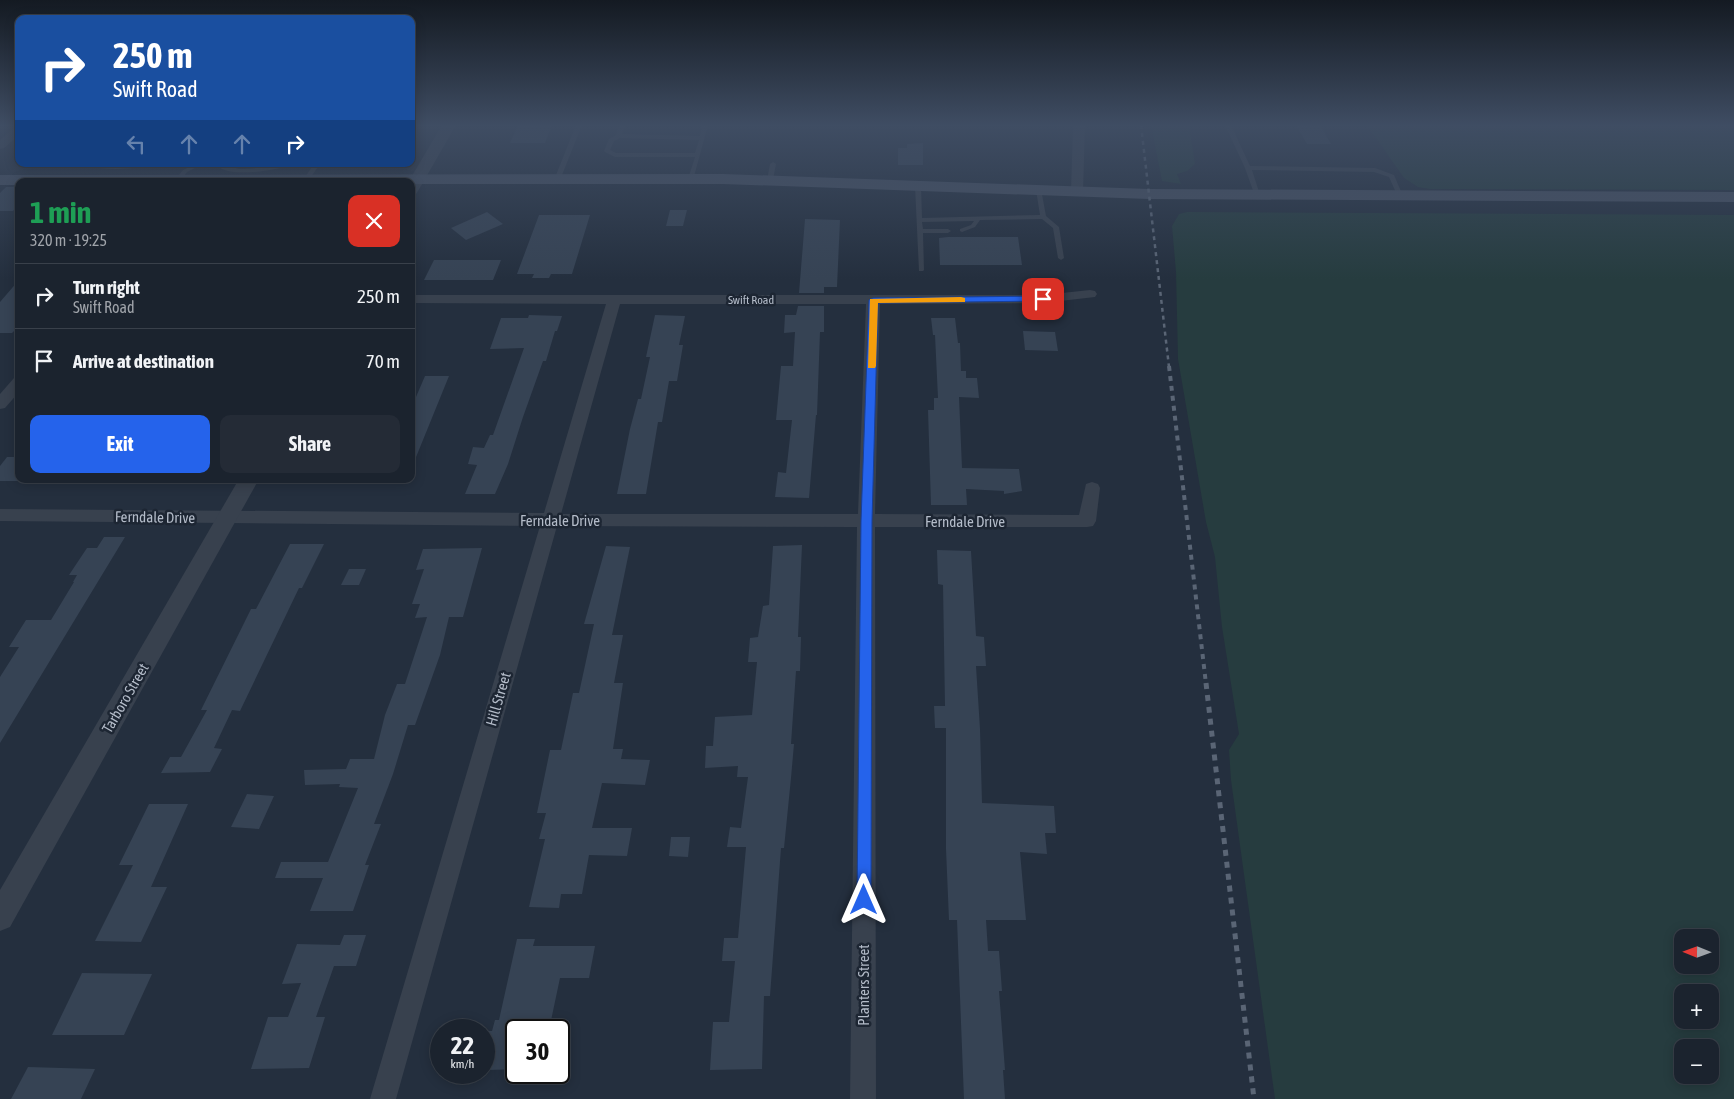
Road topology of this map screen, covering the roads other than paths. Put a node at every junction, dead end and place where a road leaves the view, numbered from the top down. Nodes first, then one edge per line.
1 (137, 176) edge
2 (216, 176) edge
3 (559, 176) edge
4 (722, 176) edge
5 (816, 176) edge
6 (1077, 176) edge
7 (1251, 176) edge
8 (1392, 176) edge
9 (74, 178) edge
10 (258, 178) edge
11 (691, 179) joint
12 (0, 180) edge
13 (15, 180) edge
14 (558, 180) junction
15 (415, 185) edge
16 (918, 186) junction
17 (1039, 190) junction
18 (1077, 192) junction
19 (1257, 195) junction
20 (1400, 196) junction
21 (1734, 197) edge
22 (978, 218) junction
23 (1043, 218) junction
24 (919, 220) junction
25 (962, 230) dead end
26 (920, 231) junction
27 (948, 231) dead end
28 (1061, 258) dead end
29 (921, 270) dead end
30 (1090, 294) dead end
31 (415, 299) edge
32 (614, 300) junction
33 (873, 300) junction
34 (15, 387) edge
35 (0, 404) edge
36 (247, 483) edge
37 (1092, 488) dead end
38 (0, 515) edge
39 (227, 518) junction
40 (549, 520) junction
41 (866, 521) junction
42 (0, 917) edge
43 (383, 1099) edge
44 (863, 1099) edge

1 - 9 main road
2 - 10 main road
3 - 14 lane
4 - 11 main road
5 - 16 main road
6 - 18 street
7 - 19 lane
8 - 20 lane
11 - 14 main road
12 - 13 main road
14 - 15 main road
16 - 17 main road
16 - 24 lane
17 - 18 main road
17 - 23 lane
18 - 19 main road
19 - 20 main road
20 - 21 main road
22 - 23 lane
22 - 24 lane
22 - 25 lane
23 - 28 lane
24 - 26 lane
26 - 27 lane
26 - 29 lane
30 - 33 street, Swift Road
31 - 32 street, Swift Road
32 - 33 street, Swift Road
32 - 40 street, Hill Street
33 - 41 street, Planters Street
34 - 35 street
36 - 39 street, Tarboro Street
37 - 41 street, Ferndale Drive
38 - 39 street, Ferndale Drive
39 - 40 street, Ferndale Drive
39 - 42 street, Tarboro Street
40 - 41 street, Ferndale Drive
40 - 43 street, Hill Street
41 - 44 street, Planters Street

